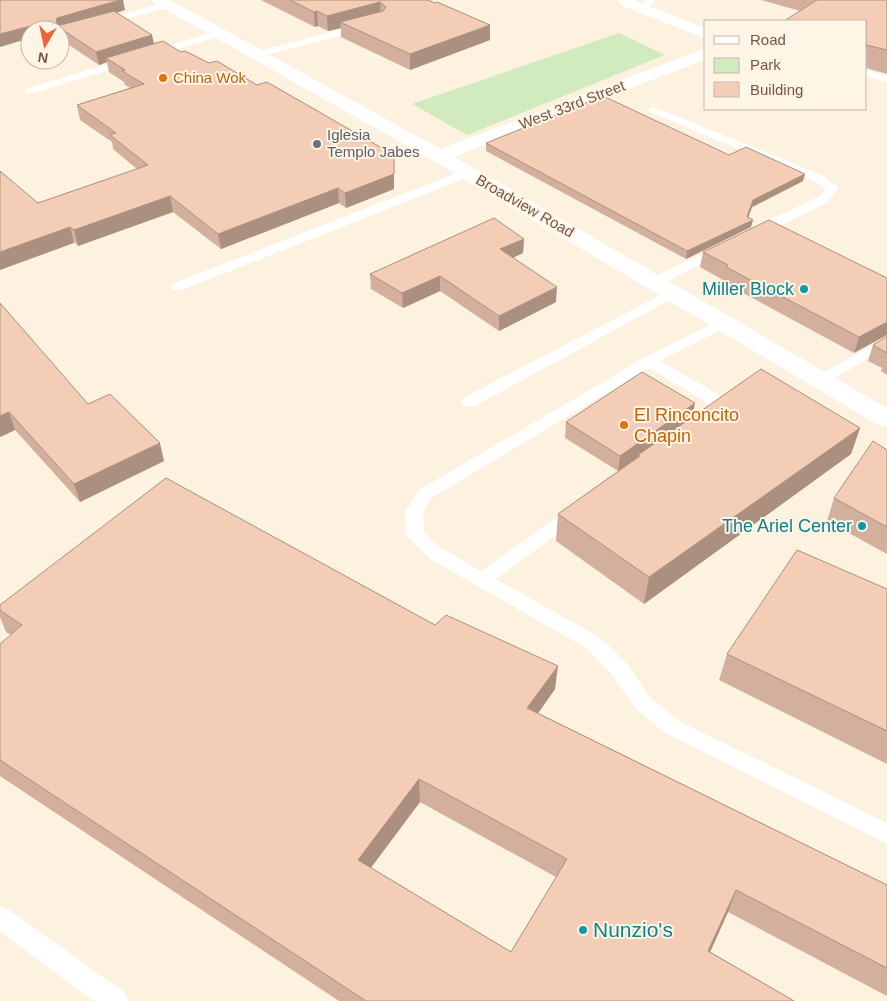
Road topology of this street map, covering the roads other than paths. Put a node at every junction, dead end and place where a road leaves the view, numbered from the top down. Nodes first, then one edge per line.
1 (162, 1) edge
2 (625, 2) dead end
3 (647, 5) edge
4 (380, 22) edge
5 (70, 31) edge
6 (219, 33) junction
7 (704, 33) edge
8 (704, 54) edge
9 (256, 55) junction
10 (867, 73) edge
11 (887, 79) edge
12 (30, 91) dead end
13 (654, 110) dead end
14 (439, 156) junction
15 (467, 173) junction
16 (177, 287) dead end
17 (663, 288) junction
18 (723, 323) junction
19 (887, 341) edge
20 (649, 361) junction
21 (820, 380) junction
22 (469, 402) dead end
23 (887, 419) edge
24 (691, 429) edge
25 (586, 504) edge
26 (481, 580) junction
27 (887, 834) edge
28 (0, 918) edge
29 (115, 1001) edge

1 - 5 lane
1 - 6 main road, Broadview Road
2 - 3 main road
3 - 7 main road
4 - 9 lane
6 - 9 main road, Broadview Road
6 - 12 lane
8 - 14 main road, West 33rd Street
9 - 14 main road, Broadview Road
10 - 11 lane
13 - 17 lane
14 - 15 main road, Broadview Road
15 - 16 lane
15 - 17 main road, Broadview Road
17 - 18 main road, Broadview Road
17 - 22 lane
18 - 20 lane
18 - 21 main road, Broadview Road
19 - 21 lane
20 - 24 lane
20 - 26 lane
21 - 23 main road, Broadview Road
25 - 26 lane
26 - 27 lane
28 - 29 lane

